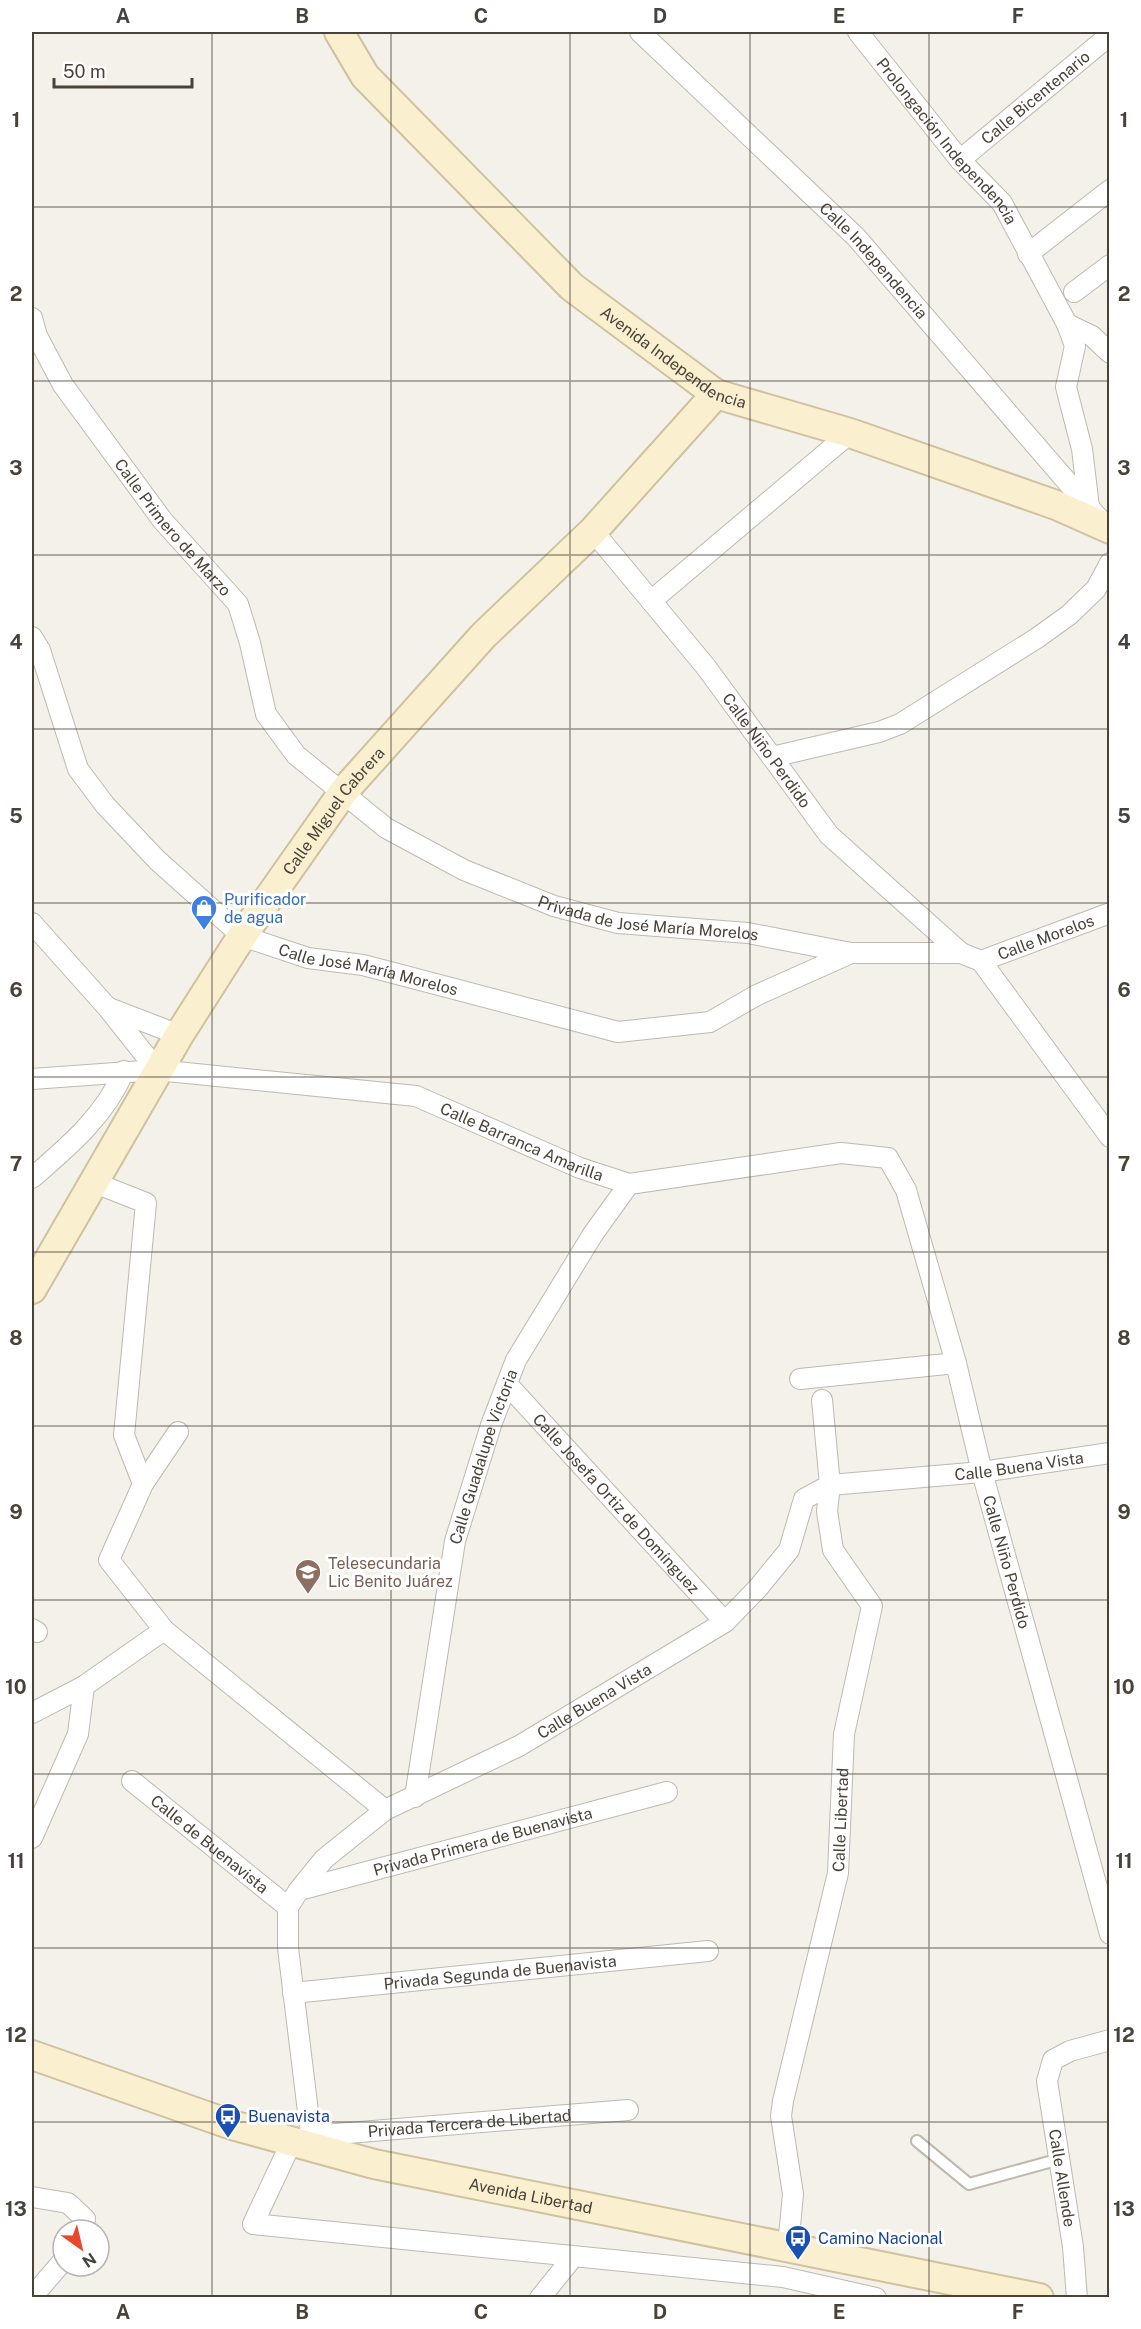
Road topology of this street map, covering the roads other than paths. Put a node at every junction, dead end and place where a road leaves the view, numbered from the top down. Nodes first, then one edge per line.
1 (339, 32) edge
2 (640, 32) edge
3 (858, 32) edge
4 (1110, 35) edge
5 (960, 160) junction
6 (1110, 190) edge
7 (1028, 254) junction
8 (1110, 265) edge
9 (1074, 292) dead end
10 (32, 318) edge
11 (1067, 324) junction
12 (1110, 353) edge
13 (716, 393) junction
14 (850, 434) junction
15 (1102, 521) edge
16 (593, 531) junction
17 (1110, 563) edge
18 (651, 601) junction
19 (32, 637) edge
20 (772, 757) junction
21 (344, 792) junction
22 (1110, 913) edge
23 (32, 923) edge
24 (242, 936) junction
25 (851, 953) junction
26 (961, 953) junction
27 (981, 962) junction
28 (107, 1007) junction
29 (179, 1035) junction
30 (157, 1070) junction
31 (124, 1071) junction
32 (32, 1079) edge
33 (1110, 1137) edge
34 (888, 1158) joint
35 (32, 1178) edge
36 (95, 1183) junction
37 (628, 1184) junction
38 (32, 1289) edge
39 (956, 1363) junction
40 (800, 1378) dead end
41 (507, 1384) junction
42 (822, 1400) dead end
43 (178, 1432) dead end
44 (1110, 1453) edge
45 (982, 1472) junction
46 (143, 1484) junction
47 (830, 1485) junction
48 (725, 1622) junction
49 (164, 1630) junction
50 (84, 1686) junction
51 (32, 1713) edge
52 (132, 1781) dead end
53 (667, 1792) dead end
54 (416, 1797) junction
55 (385, 1810) junction
56 (32, 1838) edge
57 (299, 1890) junction
58 (288, 1907) junction
59 (1110, 1934) edge
60 (708, 1951) dead end
61 (293, 1993) junction
62 (1110, 2040) edge
63 (32, 2055) edge
64 (628, 2110) dead end
65 (304, 2141) junction
66 (917, 2141) dead end
67 (1060, 2159) junction
68 (32, 2197) edge
69 (79, 2218) edge
70 (788, 2247) junction
71 (573, 2257) junction
72 (51, 2275) edge
73 (32, 2296) edge
74 (540, 2298) edge
75 (876, 2298) edge
76 (1039, 2298) edge
77 (1077, 2298) edge

1 - 13 street, Avenida Independencia
2 - 15 street, Calle Independencia
3 - 5 street, Prolongación Independencia
4 - 5 street, Calle Bicentenario
5 - 7 street, Prolongación Independencia
6 - 7 street
7 - 11 street
8 - 9 street
10 - 21 street, Calle Primero de Marzo
11 - 12 street
11 - 15 street
13 - 14 street, Avenida Independencia
13 - 16 street, Calle Miguel Cabrera
14 - 15 street, Avenida Independencia
14 - 18 street
16 - 18 street, Calle Niño Perdido
16 - 21 street, Calle Miguel Cabrera
17 - 20 street
18 - 20 street, Calle Niño Perdido
19 - 24 street, Calle José María Morelos
20 - 26 street, Calle Niño Perdido
21 - 24 street, Calle Miguel Cabrera
21 - 25 street, Privada de José María Morelos
22 - 27 street, Calle Morelos
23 - 28 street
24 - 25 street, Calle José María Morelos
24 - 29 street, Calle Miguel Cabrera
25 - 26 street, Privada de José María Morelos
26 - 27 street, Privada de José María Morelos
27 - 33 street
28 - 29 street
28 - 30 street
29 - 30 street, Calle Miguel Cabrera
30 - 31 street, Calle Barranca Amarilla
30 - 36 street, Calle Miguel Cabrera
30 - 37 street, Calle Barranca Amarilla
31 - 32 street, Calle Barranca Amarilla
31 - 35 street
34 - 37 street, Calle Barranca Amarilla
34 - 39 street, Calle Niño Perdido
36 - 38 street, Calle Miguel Cabrera
36 - 46 street
37 - 41 street, Calle Guadalupe Victoria
39 - 40 street
39 - 45 street, Calle Niño Perdido
41 - 48 street, Calle Josefa Ortiz de Domínguez
41 - 54 street, Calle Guadalupe Victoria
42 - 47 street, Calle Libertad
43 - 46 street
44 - 45 street, Calle Buena Vista
45 - 47 street, Calle Buena Vista
45 - 59 street, Calle Niño Perdido
46 - 49 street
47 - 48 street, Calle Buena Vista
47 - 70 street, Calle Libertad
48 - 54 street, Calle Buena Vista
49 - 50 street
49 - 55 street
50 - 51 street
50 - 56 street
52 - 58 street, Calle de Buenavista
53 - 57 street, Privada Primera de Buenavista
54 - 55 street, Calle Buena Vista
55 - 57 street, Calle Buena Vista
57 - 58 street, Calle Buena Vista
58 - 61 street
60 - 61 street, Privada Segunda de Buenavista
61 - 65 street
62 - 67 street, Calle Allende
63 - 65 street, Avenida Libertad
64 - 65 street, Privada Tercera de Libertad
65 - 70 street, Avenida Libertad
65 - 71 street
66 - 67 lane
67 - 77 street, Calle Allende
68 - 69 street
70 - 76 street, Avenida Libertad
71 - 74 street
71 - 75 street
72 - 73 street

